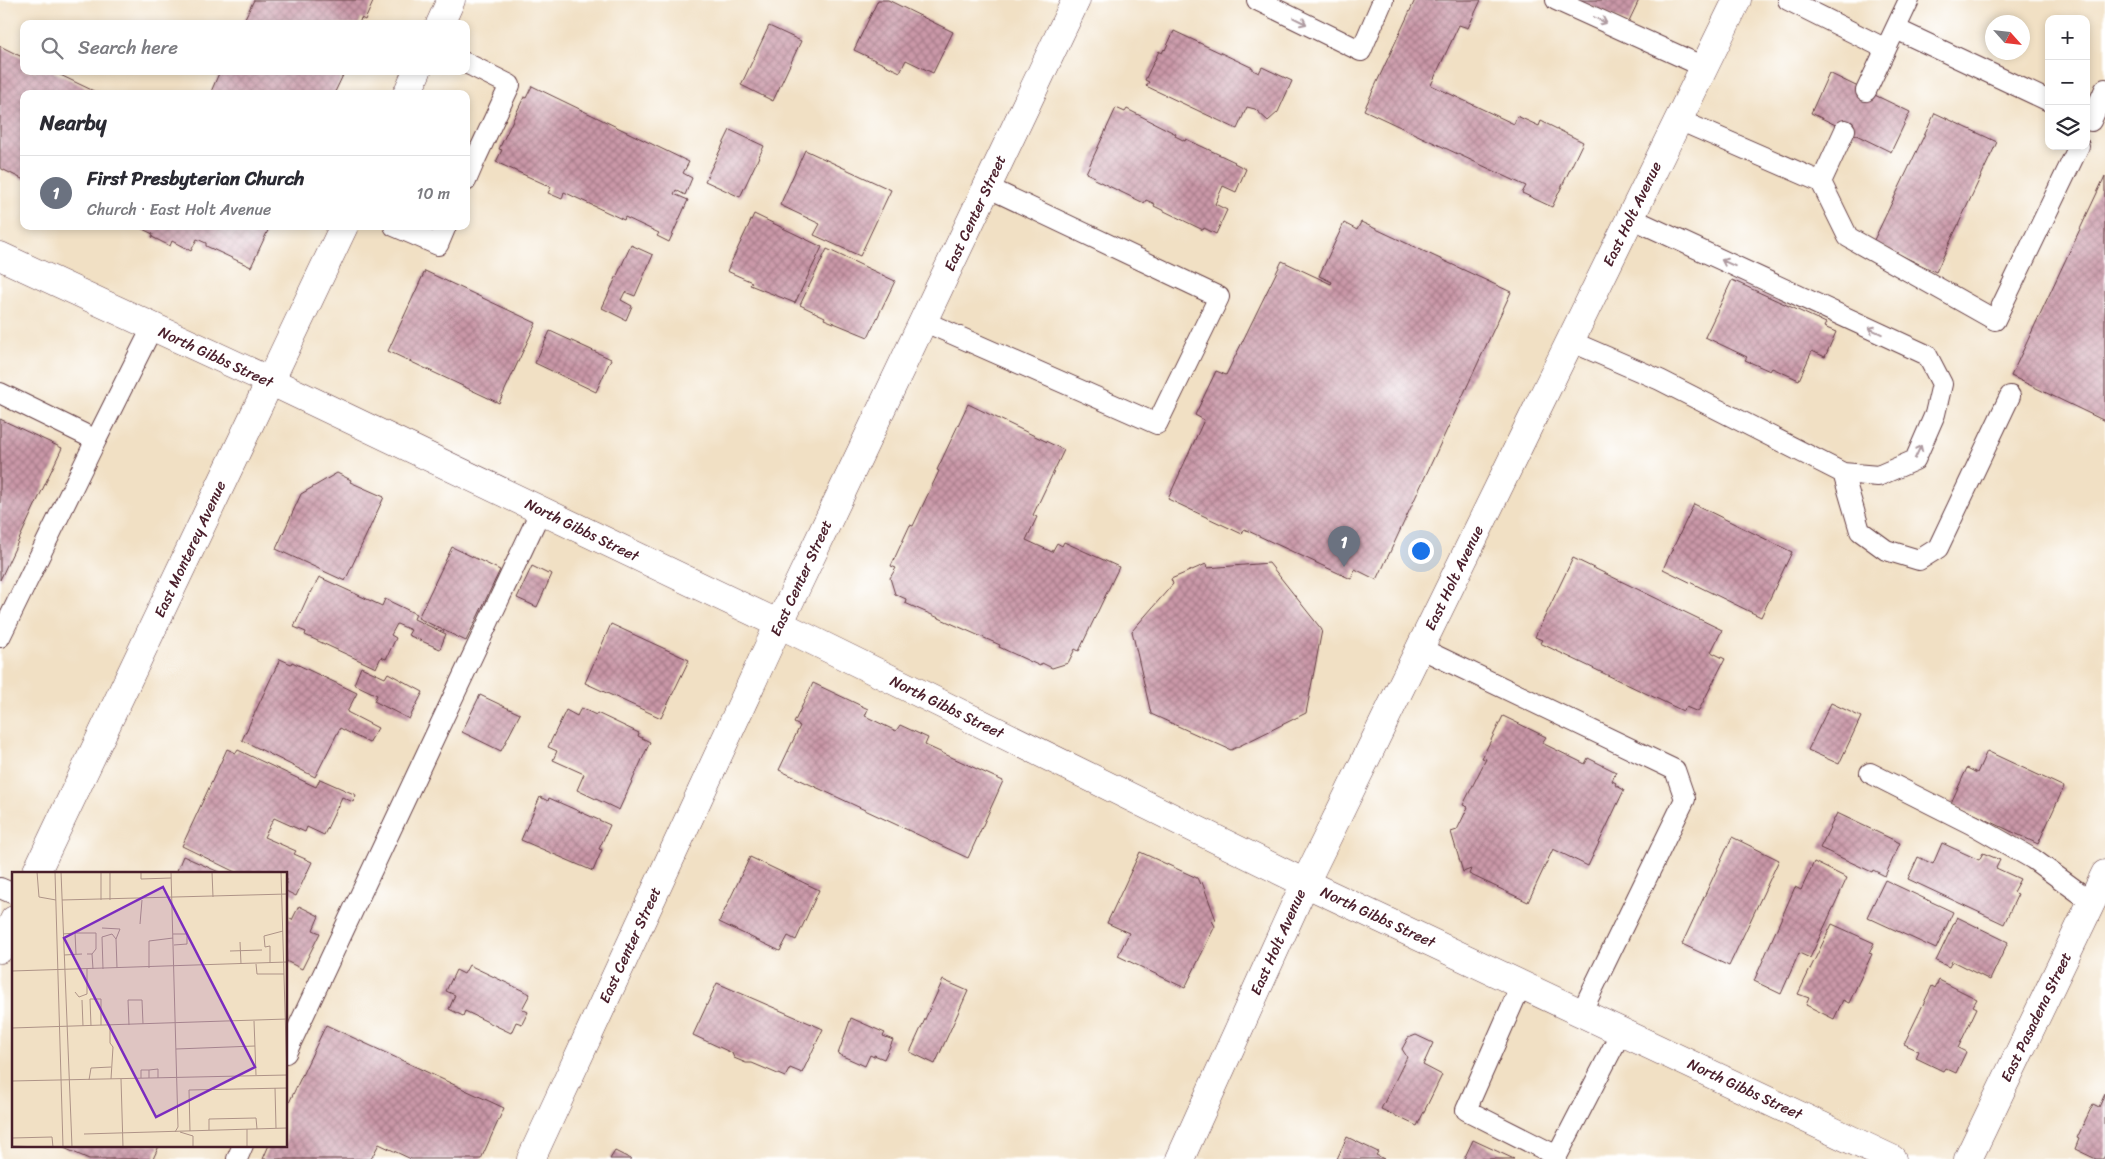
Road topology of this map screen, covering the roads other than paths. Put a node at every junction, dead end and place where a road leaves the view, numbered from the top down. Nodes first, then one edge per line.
1 (451, 0) edge
2 (1256, 0) edge
3 (1383, 0) edge
4 (1556, 0) edge
5 (1737, 0) edge
6 (1788, 0) edge
7 (1909, 0) edge
8 (1071, 2) edge
9 (442, 20) edge
10 (1896, 29) junction
11 (1886, 49) junction
12 (470, 65) edge
13 (1704, 66) junction
14 (415, 75) edge
15 (2105, 88) edge
16 (409, 90) edge
17 (1866, 90) dead end
18 (2045, 99) edge
19 (1678, 120) junction
20 (2090, 120) edge
21 (1846, 130) dead end
22 (2077, 150) edge
23 (471, 158) edge
24 (1821, 182) junction
25 (988, 187) junction
26 (1631, 218) junction
27 (342, 230) edge
28 (403, 230) edge
29 (444, 230) edge
30 (0, 256) edge
31 (924, 321) junction
32 (152, 328) junction
33 (1570, 341) junction
34 (270, 381) junction
35 (0, 393) edge
36 (2010, 396) dead end
37 (96, 440) junction
38 (1843, 473) junction
39 (541, 510) junction
40 (779, 624) junction
41 (0, 637) edge
42 (1420, 648) junction
43 (1870, 773) dead end
44 (36, 872) edge
45 (2105, 874) edge
46 (1305, 883) junction
47 (0, 888) edge
48 (12, 893) edge
49 (2092, 902) junction
50 (12, 924) edge
51 (0, 949) edge
52 (1521, 985) junction
53 (1581, 1013) junction
54 (1622, 1032) junction
55 (288, 1049) edge
56 (243, 1146) edge
57 (237, 1159) edge
58 (531, 1159) edge
59 (1180, 1159) edge
60 (1892, 1159) edge
61 (1968, 1159) edge

1 - 9 street
2 -> 3 lane
4 -> 13 lane
5 - 13 street, East Holt Avenue
6 - 11 lane
7 - 10 lane
8 - 25 street, East Center Street
10 - 11 lane
10 - 18 lane
11 - 17 lane
12 - 23 lane
13 - 19 street, East Holt Avenue
14 - 16 street
15 - 20 lane
19 - 24 lane
19 - 26 street, East Holt Avenue
21 - 24 lane
22 - 24 lane
25 - 31 street, East Center Street
25 - 31 lane
26 - 33 street, East Holt Avenue
38 -> 26 lane
27 - 34 street, East Monterey Avenue
28 - 29 lane
30 - 32 street, North Gibbs Street
31 - 40 street, East Center Street
32 - 34 street, North Gibbs Street
32 - 37 lane
33 - 38 lane
33 - 42 street, East Holt Avenue
34 - 39 street, North Gibbs Street
34 - 44 street, East Monterey Avenue
35 - 37 lane
36 - 38 lane
37 - 41 lane
39 - 40 street, North Gibbs Street
39 - 55 lane
40 - 46 street, North Gibbs Street
40 - 58 street, East Center Street
42 - 46 street, East Holt Avenue
42 - 53 lane
43 - 49 lane
45 - 49 street, East Pasadena Street
46 - 52 street, North Gibbs Street
46 - 59 street, East Holt Avenue
47 - 48 lane
49 - 61 street, East Pasadena Street
50 - 51 street
52 - 53 street, North Gibbs Street
52 - 54 lane
53 - 54 street, North Gibbs Street
54 - 60 street, North Gibbs Street
56 - 57 lane

